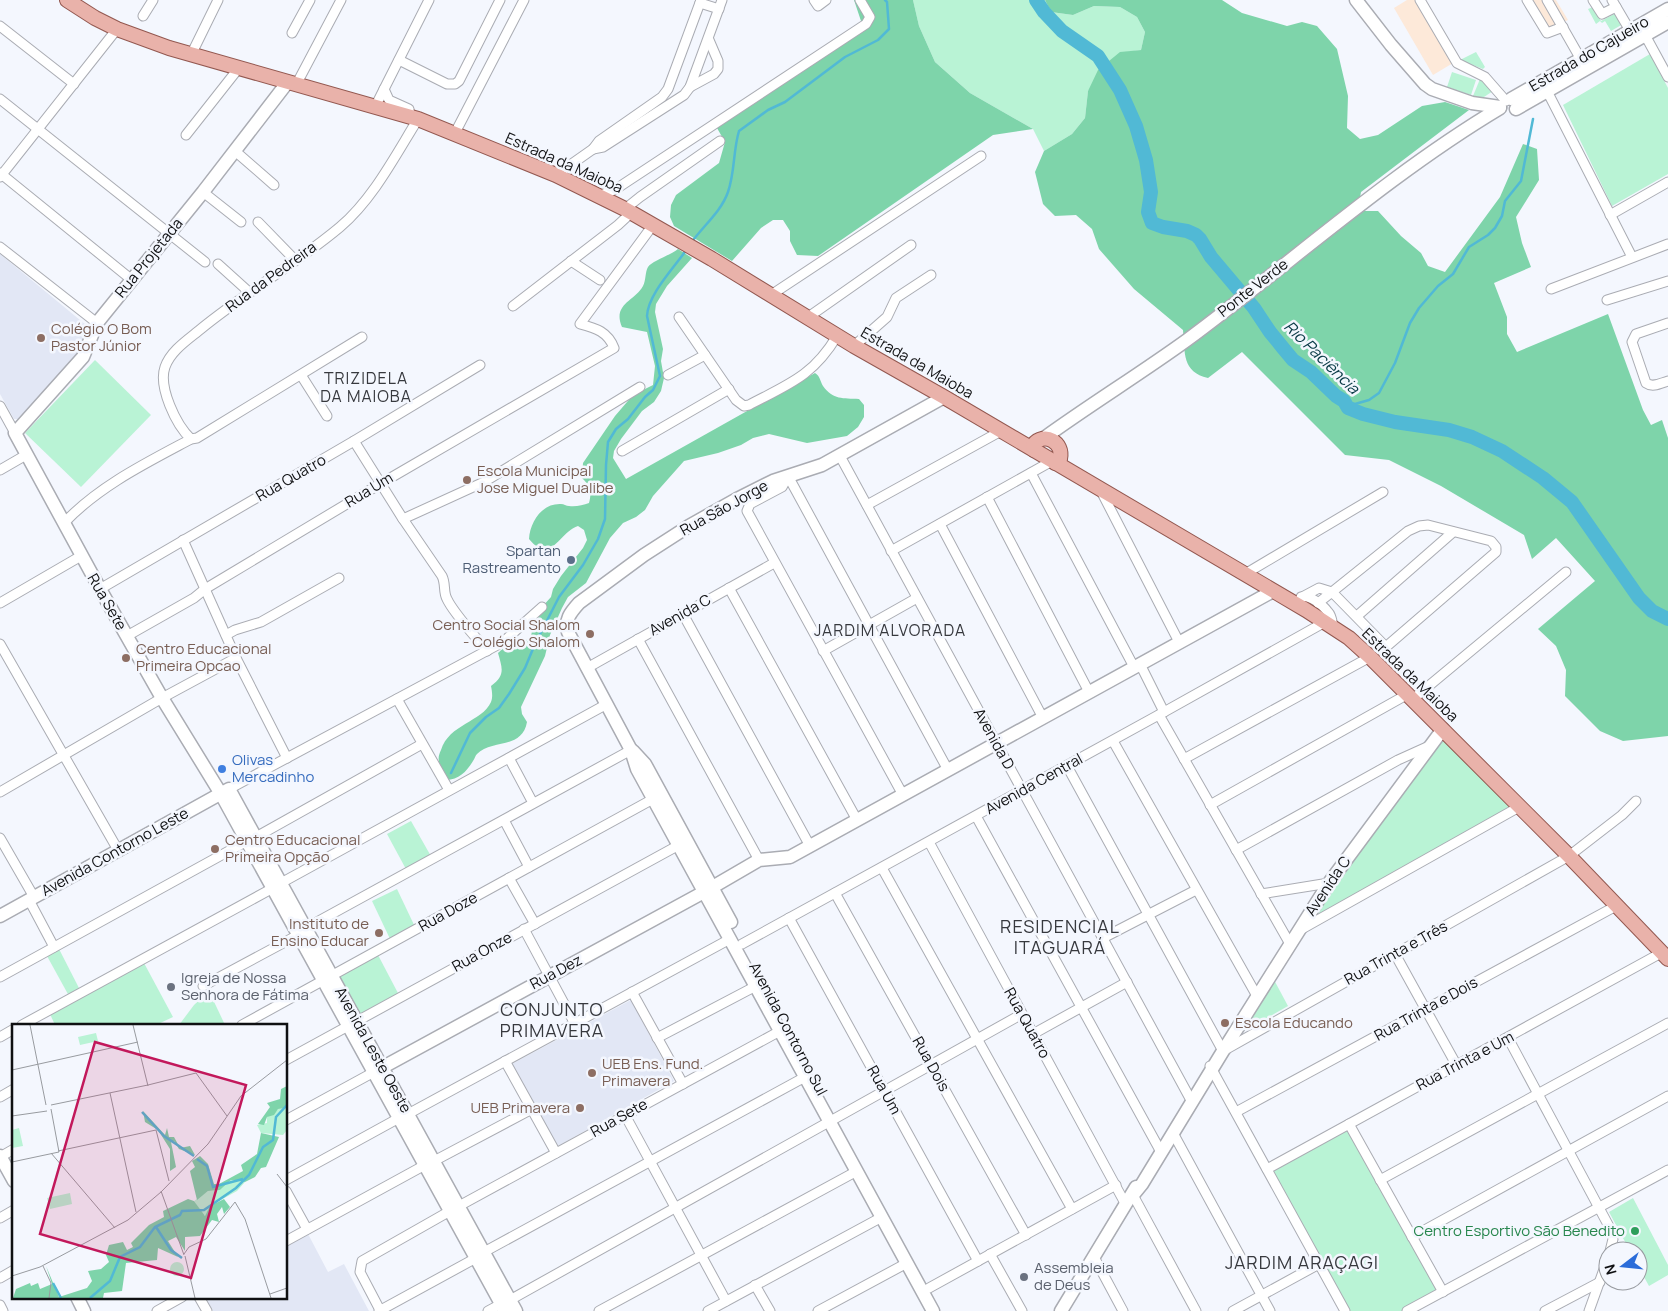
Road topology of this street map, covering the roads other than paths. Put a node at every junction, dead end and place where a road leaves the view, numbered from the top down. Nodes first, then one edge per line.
1 (154, 0) edge
2 (218, 0) edge
3 (310, 0) edge
4 (341, 0) edge
5 (429, 0) edge
6 (500, 0) edge
7 (524, 0) edge
8 (814, 0) edge
9 (826, 0) edge
10 (860, 0) edge
11 (1356, 0) edge
12 (1420, 0) edge
13 (1527, 0) edge
14 (1547, 0) edge
15 (1593, 0) edge
16 (73, 2) edge
17 (701, 2) edge
18 (1614, 4) edge
19 (721, 5) edge
20 (1668, 9) edge
21 (143, 16) dead end
22 (1668, 22) edge
23 (0, 26) edge
24 (1563, 27) junction
25 (117, 29) junction
26 (292, 32) dead end
27 (1637, 35) junction
28 (709, 40) junction
29 (191, 55) junction
30 (399, 60) junction
31 (1584, 64) junction
32 (238, 69) junction
33 (1668, 77) edge
34 (74, 84) junction
35 (291, 84) junction
36 (690, 87) junction
37 (384, 89) junction
38 (1547, 91) junction
39 (0, 99) edge
40 (665, 101) junction
41 (1506, 106) junction
42 (375, 107) junction
43 (414, 118) junction
44 (39, 129) junction
45 (455, 133) junction
46 (186, 135) dead end
47 (720, 140) dead end
48 (235, 151) junction
49 (981, 156) dead end
50 (556, 174) junction
51 (1, 175) edge
52 (1668, 182) edge
53 (274, 185) dead end
54 (203, 192) junction
55 (598, 196) junction
56 (629, 211) junction
57 (1610, 215) junction
58 (241, 222) dead end
59 (258, 222) dead end
60 (654, 225) junction
61 (170, 233) junction
62 (1668, 244) edge
63 (911, 245) dead end
64 (0, 247) edge
65 (1632, 257) junction
66 (294, 260) junction
67 (205, 262) dead end
68 (571, 262) junction
69 (218, 264) dead end
70 (930, 275) dead end
71 (132, 280) junction
72 (600, 280) dead end
73 (1668, 281) edge
74 (1551, 289) dead end
75 (249, 292) junction
76 (771, 295) junction
77 (1607, 300) dead end
78 (513, 306) dead end
79 (679, 316) dead end
80 (807, 318) junction
81 (97, 323) junction
82 (1668, 323) edge
83 (837, 336) junction
84 (362, 337) dead end
85 (854, 346) junction
86 (705, 355) junction
87 (480, 365) dead end
88 (301, 375) junction
89 (668, 375) dead end
90 (1668, 381) edge
91 (640, 387) dead end
92 (729, 389) junction
93 (944, 397) junction
94 (0, 406) edge
95 (327, 416) dead end
96 (1075, 416) junction
97 (15, 433) junction
98 (1006, 434) junction
99 (191, 439) junction
100 (354, 441) junction
101 (1039, 443) junction
102 (622, 451) dead end
103 (26, 455) junction
104 (840, 456) junction
105 (1057, 457) junction
106 (0, 470) edge
107 (1031, 473) junction
108 (788, 476) junction
109 (380, 484) junction
110 (1100, 489) junction
111 (1383, 492) dead end
112 (987, 498) junction
113 (867, 505) junction
114 (403, 519) junction
115 (64, 524) junction
116 (940, 524) junction
117 (1453, 532) junction
118 (183, 540) junction
119 (892, 551) junction
120 (82, 556) junction
121 (774, 562) junction
122 (1566, 572) dead end
123 (1245, 574) junction
124 (339, 578) dead end
125 (729, 588) junction
126 (100, 589) junction
127 (205, 589) junction
128 (1273, 590) junction
129 (1332, 592) junction
130 (917, 598) junction
131 (1298, 599) junction
132 (0, 603) edge
133 (1318, 603) junction
134 (542, 607) dead end
135 (683, 614) junction
136 (1357, 616) junction
137 (1329, 624) junction
138 (869, 625) junction
139 (226, 635) junction
140 (127, 636) junction
141 (638, 639) junction
142 (1179, 642) junction
143 (0, 644) edge
144 (487, 651) junction
145 (823, 651) junction
146 (1370, 656) junction
147 (236, 658) junction
148 (1137, 665) junction
149 (587, 668) junction
150 (1089, 692) junction
151 (1410, 696) junction
152 (162, 698) junction
153 (397, 699) junction
154 (607, 704) junction
155 (1162, 714) junction
156 (1043, 718) junction
157 (1444, 729) junction
158 (1113, 741) junction
159 (996, 743) junction
160 (422, 744) junction
161 (1432, 744) junction
162 (631, 750) junction
163 (64, 755) junction
164 (287, 758) junction
165 (509, 758) junction
166 (1184, 759) junction
167 (1398, 760) junction
168 (1417, 765) junction
169 (1067, 766) junction
170 (948, 770) junction
171 (449, 790) junction
172 (1022, 790) junction
173 (225, 791) junction
174 (0, 792) edge
175 (902, 795) junction
176 (653, 799) junction
177 (1636, 801) dead end
178 (533, 803) junction
179 (1210, 805) junction
180 (1519, 807) junction
181 (976, 816) junction
182 (504, 820) junction
183 (857, 820) junction
184 (0, 838) edge
185 (252, 839) junction
186 (929, 842) junction
187 (679, 845) junction
188 (810, 846) junction
189 (118, 850) junction
190 (1236, 850) junction
191 (1570, 856) junction
192 (759, 860) junction
193 (529, 867) junction
194 (882, 868) junction
195 (509, 878) junction
196 (1329, 883) junction
197 (277, 885) junction
198 (708, 890) junction
199 (1196, 890) junction
200 (836, 893) junction
201 (1261, 894) junction
202 (32, 898) junction
203 (1616, 906) junction
204 (1150, 914) junction
205 (0, 916) edge
206 (789, 918) junction
207 (534, 924) junction
208 (524, 929) junction
209 (302, 931) junction
210 (1298, 932) junction
211 (1103, 938) junction
212 (730, 939) junction
213 (742, 944) junction
214 (1290, 944) junction
215 (54, 947) junction
216 (1395, 954) junction
217 (1665, 956) edge
218 (548, 976) junction
219 (0, 977) edge
220 (328, 978) junction
221 (1127, 982) junction
222 (203, 986) dead end
223 (756, 986) junction
224 (632, 992) junction
225 (1257, 996) junction
226 (1082, 1008) junction
227 (1425, 1009) junction
228 (1022, 1014) junction
229 (352, 1023) junction
230 (1668, 1023) edge
231 (24, 1024) edge
232 (244, 1024) edge
233 (575, 1024) junction
234 (12, 1030) edge
235 (780, 1031) junction
236 (1034, 1034) junction
237 (0, 1037) edge
238 (658, 1038) junction
239 (1508, 1038) junction
240 (977, 1039) junction
241 (1223, 1051) junction
242 (288, 1059) edge
243 (505, 1061) junction
244 (931, 1065) junction
245 (1211, 1066) junction
246 (1457, 1066) junction
247 (378, 1069) junction
248 (805, 1077) junction
249 (683, 1084) junction
250 (12, 1090) edge
251 (884, 1091) junction
252 (1538, 1094) junction
253 (1668, 1096) edge
254 (0, 1097) edge
255 (1190, 1099) junction
256 (532, 1109) junction
257 (1236, 1112) junction
258 (625, 1115) junction
259 (404, 1116) junction
260 (288, 1119) edge
261 (833, 1119) junction
262 (1349, 1124) junction
263 (1173, 1133) junction
264 (1160, 1149) junction
265 (12, 1150) edge
266 (1568, 1150) junction
267 (556, 1153) junction
268 (0, 1156) edge
269 (650, 1162) junction
270 (430, 1163) junction
271 (1267, 1169) junction
272 (1668, 1170) edge
273 (857, 1171) junction
274 (12, 1177) edge
275 (288, 1179) edge
276 (1380, 1180) junction
277 (1116, 1185) junction
278 (288, 1195) edge
279 (1129, 1200) junction
280 (454, 1208) junction
281 (675, 1208) junction
282 (1599, 1208) junction
283 (1072, 1209) junction
284 (12, 1211) edge
285 (882, 1217) junction
286 (0, 1218) edge
287 (307, 1229) junction
288 (1026, 1234) junction
289 (1412, 1237) junction
290 (288, 1240) edge
291 (1612, 1241) edge
292 (990, 1254) junction
293 (480, 1255) junction
294 (701, 1256) junction
295 (1094, 1257) junction
296 (978, 1261) junction
297 (907, 1263) junction
298 (1319, 1264) junction
299 (12, 1271) edge
300 (0, 1278) edge
301 (1598, 1283) edge
302 (756, 1285) junction
303 (1598, 1287) edge
304 (929, 1288) junction
305 (1442, 1292) junction
306 (1262, 1296) junction
307 (78, 1298) edge
308 (180, 1298) edge
309 (200, 1298) edge
310 (726, 1301) junction
311 (0, 1305) edge
312 (508, 1306) edge
313 (1062, 1310) edge
314 (3, 1311) edge
315 (84, 1311) edge
316 (157, 1311) edge
317 (207, 1311) edge
318 (379, 1311) edge
319 (488, 1311) edge
320 (599, 1311) edge
321 (708, 1311) edge
322 (770, 1311) edge
323 (818, 1311) edge
324 (934, 1311) edge
325 (1022, 1311) edge
326 (1123, 1311) edge
327 (1196, 1311) edge
328 (1233, 1311) edge
329 (1270, 1311) edge
330 (1345, 1311) edge
331 (1407, 1311) edge
332 (1545, 1311) edge
333 (1589, 1311) edge

1 - 21 street
2 - 29 street
3 - 26 street
4 - 35 street
5 - 30 street
6 - 30 street
7 - 45 street
8 - 9 street
10 - 55 street
11 - 41 street
12 - 41 street
13 - 24 street
14 - 24 street
15 - 18 street
16 - 25 main road, Estrada da Maioba
17 - 19 street
17 - 40 street
18 - 27 street
19 - 28 street
20 - 27 street, Estrada do Cajueiro
22 - 27 street, Estrada do Cajueiro
23 - 34 street
24 - 31 street
25 - 29 main road, Estrada da Maioba
25 - 34 street
27 - 31 street, Estrada do Cajueiro
27 - 33 street
28 - 36 street
28 - 36 street
29 - 32 main road, Estrada da Maioba
30 - 37 street
31 - 38 street, Estrada do Cajueiro
31 - 41 street, Estrada do Cajueiro
32 - 35 main road, Estrada da Maioba
32 - 46 street
34 - 44 street
35 - 42 main road, Estrada da Maioba
35 - 48 street, Rua Projetada
36 - 40 street
37 - 42 street
37 - 43 street
38 - 41 street, Estrada do Cajueiro
38 - 57 street
39 - 44 street
40 - 50 street
41 - 96 street, Ponte Verde
42 - 43 main road, Estrada da Maioba
43 - 45 main road, Estrada da Maioba
43 - 66 street, Rua da Pedreira
44 - 51 street
44 - 61 street
45 - 50 main road, Estrada da Maioba
47 - 56 street
48 - 53 street
48 - 54 street, Rua Projetada
49 - 76 street
50 - 55 main road, Estrada da Maioba
51 - 71 street
52 - 57 street
54 - 58 street
54 - 61 street, Rua Projetada
55 - 56 main road, Estrada da Maioba
56 - 60 main road, Estrada da Maioba
56 - 68 street
57 - 65 street
59 - 66 street
60 - 76 main road, Estrada da Maioba
60 - 109 street, Rua Um
61 - 67 street
61 - 71 street, Rua Projetada
62 - 65 street
63 - 80 street
64 - 81 street
65 - 74 street
66 - 75 street, Rua da Pedreira
68 - 72 street
68 - 78 street
69 - 75 street
70 - 85 street
71 - 81 street, Rua Projetada
73 - 77 street
75 - 99 street, Rua da Pedreira
76 - 80 main road, Estrada da Maioba
79 - 86 street
80 - 83 main road, Estrada da Maioba
81 - 97 street, Rua Projetada
82 - 90 street
83 - 85 main road, Estrada da Maioba
83 - 92 street
84 - 88 street
85 - 93 main road, Estrada da Maioba
86 - 89 street
86 - 92 street
87 - 100 street, Rua Quatro
88 - 95 street
88 - 99 street
91 - 114 street
92 - 102 street
93 - 98 main road, Estrada da Maioba
93 - 104 street, Rua São Jorge
94 - 97 street, Rua Sete
96 - 101 street, Ponte Verde
96 - 105 street, Ponte Verde
97 - 103 street, Rua Sete
98 - 101 main road, Estrada da Maioba
98 - 113 street
99 - 115 street
100 - 109 street
100 - 118 street, Rua Quatro
101 - 105 main road, Estrada da Maioba
103 - 106 street
103 - 115 street, Rua Sete
104 - 108 street, Rua São Jorge
104 - 113 street, Avenida D
105 - 107 street
105 - 110 main road, Estrada da Maioba
107 - 112 street
107 - 148 street
108 - 121 street
108 - 138 street
108 - 149 street, Rua São Jorge
109 - 114 street
109 - 127 street, Rua Um
110 - 123 main road, Estrada da Maioba
110 - 142 street
111 - 123 street
112 - 116 street
112 - 150 street
113 - 119 street, Avenida D
114 - 144 street
115 - 120 street, Rua Sete
116 - 119 street
116 - 156 street
117 - 129 street
117 - 136 street
117 - 136 street
118 - 126 street, Rua Quatro
118 - 127 street
119 - 130 street, Avenida D
120 - 126 street, Rua Sete
120 - 132 street
121 - 125 street, Avenida C
121 - 145 street
122 - 151 street
123 - 128 main road, Estrada da Maioba
124 - 139 street
125 - 135 street, Avenida C
125 - 183 street
126 - 140 street, Rua Sete
127 - 139 street
127 - 140 street, Rua Um
128 - 131 main road, Estrada da Maioba
128 - 142 street
129 - 131 street
129 - 133 street
129 - 136 street
130 - 138 street
130 - 159 street, Avenida D
131 - 133 street
131 - 137 main road, Estrada da Maioba
133 - 137 street
134 - 144 street
135 - 141 street, Avenida C
135 - 188 street
137 - 146 main road, Estrada da Maioba
137 - 155 street, Avenida Central
138 - 145 street
138 - 170 street
139 - 147 street
140 - 152 street, Rua Sete
141 - 149 street, Avenida C
141 - 192 street
142 - 148 street
143 - 163 street
144 - 153 street
145 - 175 street
146 - 151 main road, Estrada da Maioba
146 - 166 street
147 - 152 street
147 - 164 street
148 - 150 street
148 - 155 street
149 - 154 street, Avenida Contorno Sul
150 - 156 street
151 - 157 main road, Estrada da Maioba
151 - 179 street
152 - 163 street
152 - 173 street, Rua Sete
153 - 160 street
153 - 164 street
154 - 162 street, Avenida Contorno Sul
154 - 165 street
155 - 158 street, Avenida Central
155 - 166 street
156 - 159 street
157 - 161 street, Avenida C
157 - 180 main road, Estrada da Maioba
158 - 169 street, Avenida Central
158 - 199 street
159 - 170 street
159 - 172 street, Avenida D
160 - 171 street
160 - 185 street
161 - 167 street
161 - 168 street, Avenida C
162 - 176 street, Avenida Contorno Sul
162 - 178 street
162 - 198 street, Avenida Contorno Sul
163 - 174 street
163 - 189 street
164 - 173 street
165 - 171 street
165 - 178 street
166 - 179 street
167 - 168 street
167 - 190 street
168 - 196 street, Avenida C
169 - 172 street, Avenida Central
169 - 204 street
170 - 175 street
171 - 197 street
172 - 181 street, Avenida Central
172 - 211 street, Avenida D
173 - 185 street, Avenida Leste Oeste
173 - 189 street, Avenida Contorno Leste
175 - 183 street
176 - 187 street, Avenida Contorno Sul
176 - 193 street, Rua Doze
177 - 191 street, Rua Trinta e Três
178 - 182 street
179 - 190 street
180 - 191 main road, Estrada da Maioba
180 - 210 street
181 - 186 street, Avenida Central
181 - 226 street
182 - 193 street
182 - 209 street
183 - 188 street
184 - 202 street
185 - 197 street, Avenida Leste Oeste
185 - 215 street
186 - 194 street, Avenida Central
186 - 228 street, Rua Quatro
187 - 198 street, Avenida Contorno Sul
187 - 207 street, Rua Onze
188 - 192 street
189 - 202 street, Avenida Contorno Leste
190 - 201 street
191 - 203 main road, Estrada da Maioba
191 - 216 street, Rua Trinta e Três
192 - 198 street
193 - 195 street, Rua Doze
194 - 200 street, Avenida Central
194 - 240 street
195 - 207 street
195 - 220 street, Rua Doze
196 - 201 street
196 - 210 street, Avenida C
197 - 209 street, Avenida Leste Oeste
197 - 231 street
198 - 212 street, Avenida Contorno Sul
198 - 213 street, Avenida Contorno Sul
198 - 218 street, Rua Dez
199 - 204 street
199 - 225 street
200 - 206 street, Avenida Central
200 - 244 street, Rua Dois
201 - 214 street
202 - 205 street, Avenida Contorno Leste
202 - 215 street
203 - 217 main road, Estrada da Maioba
203 - 227 street, Rua Trinta e Dois
204 - 211 street
204 - 241 street
206 - 213 street, Avenida Central
206 - 251 street, Rua Um
207 - 208 street, Rua Onze
208 - 218 street
208 - 229 street, Rua Onze
209 - 220 street, Avenida Leste Oeste
209 - 222 street
210 - 214 street, Avenida C
211 - 221 street, Avenida D
212 - 223 street, Avenida Contorno Sul
212 - 224 street
213 - 261 street, Avenida Contorno Sul
214 - 225 street, Avenida C
215 - 219 street
216 - 227 street
216 - 241 street, Rua Trinta e Três
217 - 239 street, Rua Trinta e Um
218 - 233 street
218 - 247 street, Rua Dez
220 - 229 street, Avenida Leste Oeste
220 - 232 street, Rua Doze
221 - 226 street
221 - 255 street, Avenida D
223 - 235 street, Avenida Contorno Sul
223 - 238 street
224 - 233 street
224 - 238 street
225 - 241 street, Avenida C
226 - 236 street
226 - 264 street
227 - 246 street
227 - 257 street, Rua Trinta e Dois
228 - 236 street, Rua Quatro
228 - 240 street
229 - 242 street, Rua Onze
229 - 247 street, Avenida Leste Oeste
230 - 252 street
233 - 243 street
234 - 237 street
235 - 248 street, Avenida Contorno Sul
235 - 249 street, Rua Sete
236 - 277 street, Rua Quatro
238 - 249 street
239 - 246 street, Rua Trinta e Um
239 - 252 street
240 - 244 street
240 - 283 street
241 - 245 street, Avenida C
243 - 256 street
243 - 259 street
244 - 251 street
244 - 288 street, Rua Dois
245 - 255 street, Avenida C
245 - 257 street
246 - 262 street, Rua Trinta e Um
247 - 259 street, Avenida Leste Oeste
247 - 260 street, Rua Dez
248 - 261 street, Avenida Contorno Sul
248 - 269 street
249 - 258 street, Rua Sete
250 - 254 street
251 - 261 street
251 - 296 street, Rua Um
252 - 266 street
252 - 276 street
253 - 266 street
255 - 263 street, Avenida C
255 - 264 street, Avenida C
256 - 267 street
256 - 270 street
257 - 271 street
258 - 267 street, Rua Sete
258 - 269 street
259 - 270 street, Avenida Leste Oeste
259 - 275 street
261 - 273 street, Avenida Contorno Sul
261 - 281 street
261 - 304 street, Avenida Contorno Sul
262 - 271 street, Rua Trinta e Um
262 - 276 street
263 - 264 street, Avenida C
263 - 306 street
264 - 279 street, Avenida C
265 - 268 street
266 - 282 street
266 - 289 street
267 - 280 street, Rua Sete
268 - 274 street
269 - 281 street
269 - 293 street
270 - 280 street, Avenida Leste Oeste
270 - 287 street
271 - 298 street
272 - 282 street
273 - 285 street, Avenida Contorno Sul
273 - 294 street
276 - 289 street
277 - 279 street, Rua Quatro
277 - 283 street
278 - 287 street
279 - 295 street, Avenida C
279 - 327 street, Rua Quatro
280 - 293 street, Avenida Leste Oeste
280 - 318 street, Rua Sete
281 - 294 street
281 - 312 street
282 - 291 street
282 - 305 street
283 - 288 street
284 - 286 street
285 - 297 street, Avenida Contorno Sul
285 - 302 street
287 - 290 street
288 - 292 street
289 - 305 street
292 - 296 street
292 - 325 street
293 - 312 street, Avenida Leste Oeste
293 - 318 street
294 - 310 street
294 - 320 street
295 - 313 street, Avenida C
295 - 326 street
296 - 304 street
297 - 323 street
297 - 324 street, Avenida Contorno Sul
298 - 306 street
298 - 330 street
299 - 300 street
301 - 332 street
302 - 310 street
302 - 322 street
303 - 333 street
304 - 324 street, Avenida Contorno Sul
305 - 331 street
306 - 328 street
306 - 329 street
307 - 315 street
308 - 316 street
309 - 317 street
310 - 321 street
311 - 314 street
312 - 319 street

